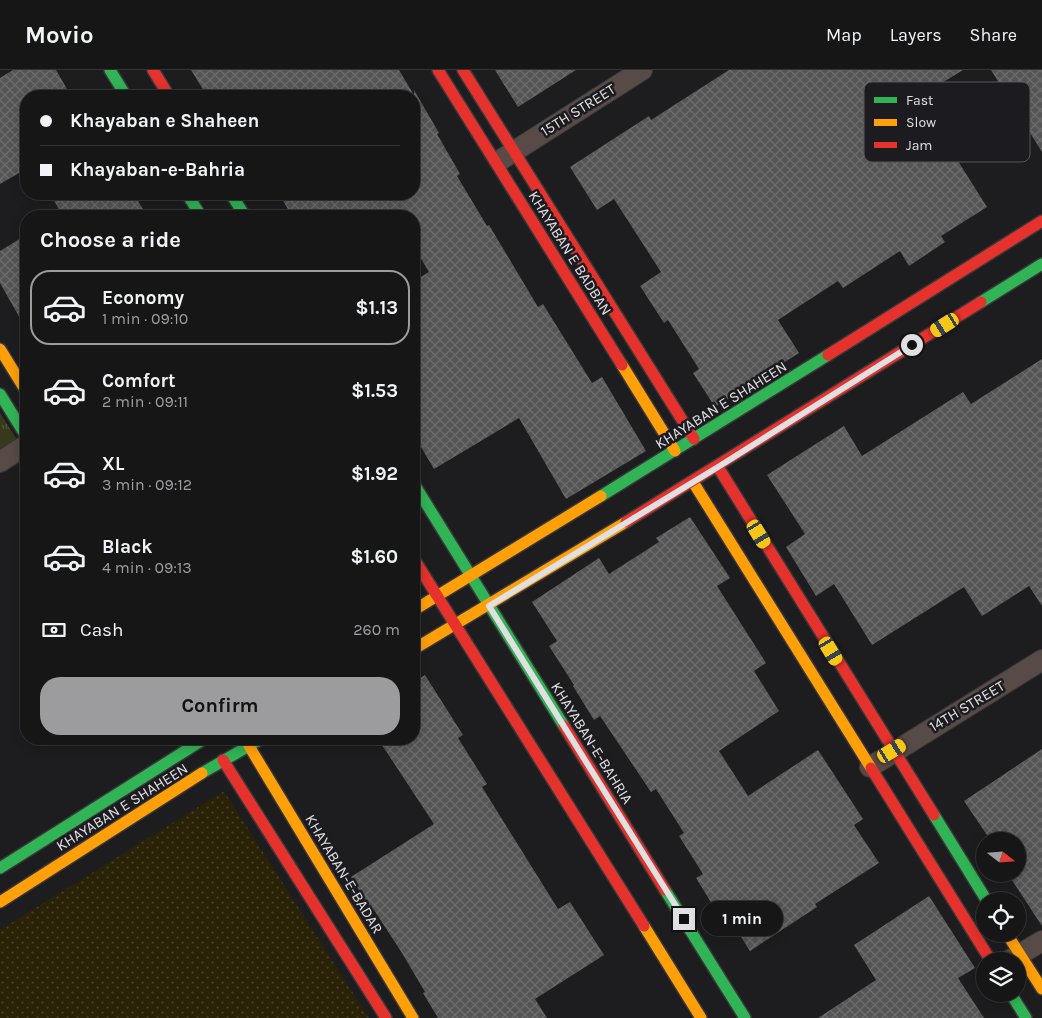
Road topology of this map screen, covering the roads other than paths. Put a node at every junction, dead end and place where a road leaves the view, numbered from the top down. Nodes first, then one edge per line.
1 (110, 70) edge
2 (153, 70) edge
3 (438, 70) edge
4 (464, 70) edge
5 (642, 70) edge
6 (122, 90) edge
7 (165, 90) edge
8 (514, 150) junction
9 (496, 163) junction
10 (1042, 221) edge
11 (1042, 264) edge
12 (0, 349) edge
13 (20, 381) edge
14 (0, 394) edge
15 (20, 426) edge
16 (694, 439) junction
17 (20, 449) edge
18 (675, 451) junction
19 (0, 462) edge
20 (718, 467) junction
21 (693, 482) junction
22 (420, 493) edge
23 (420, 569) edge
24 (471, 574) junction
25 (437, 596) junction
26 (420, 606) edge
27 (489, 606) junction
28 (454, 625) junction
29 (420, 645) edge
30 (1042, 660) edge
31 (196, 745) edge
32 (249, 746) joint
33 (892, 751) junction
34 (223, 760) junction
35 (870, 767) junction
36 (53, 852) junction
37 (0, 868) edge
38 (980, 892) edge
39 (0, 902) edge
40 (1042, 940) edge
41 (985, 952) edge
42 (1023, 952) edge
43 (1026, 971) edge
44 (1042, 989) edge
45 (1016, 1002) edge
46 (386, 1018) edge
47 (413, 1018) edge
48 (702, 1018) edge
49 (745, 1018) edge
50 (1026, 1018) edge

1 - 6 main road
2 - 7 main road
3 - 9 main road, KHAYABAN E BADBAN
4 - 8 main road, KHAYABAN E BADBAN
5 - 8 street, 15TH STREET
8 - 9 street, 15TH STREET
8 - 16 main road, KHAYABAN E BADBAN
9 - 18 main road, KHAYABAN E BADBAN
10 - 16 main road, KHAYABAN E SHAHEEN
11 - 20 main road
12 - 13 main road
14 - 15 main road
16 - 18 main road, KHAYABAN E SHAHEEN
17 - 19 street
18 - 24 main road, KHAYABAN E SHAHEEN
20 - 21 main road
20 - 33 main road
21 - 27 main road
21 - 35 main road
22 - 24 main road, KHAYABAN-E-BAHRIA
23 - 25 main road
24 - 25 main road, KHAYABAN E SHAHEEN
24 - 27 main road, KHAYABAN-E-BAHRIA
25 - 26 main road, KHAYABAN E SHAHEEN
25 - 28 main road
27 - 28 main road
27 - 49 main road, KHAYABAN-E-BAHRIA
28 - 29 main road
28 - 48 main road
30 - 33 street, 14TH STREET
31 - 36 main road, KHAYABAN E SHAHEEN
32 - 34 main road, KHAYABAN E SHAHEEN
32 - 47 main road, KHAYABAN-E-BADAR
33 - 35 street, 14TH STREET
33 - 38 main road
34 - 36 main road, KHAYABAN E SHAHEEN
34 - 46 main road
35 - 41 main road
36 - 37 main road, KHAYABAN E SHAHEEN
36 - 39 main road, KHAYABAN E SHAHEEN
40 - 42 street
43 - 44 main road
45 - 50 main road

